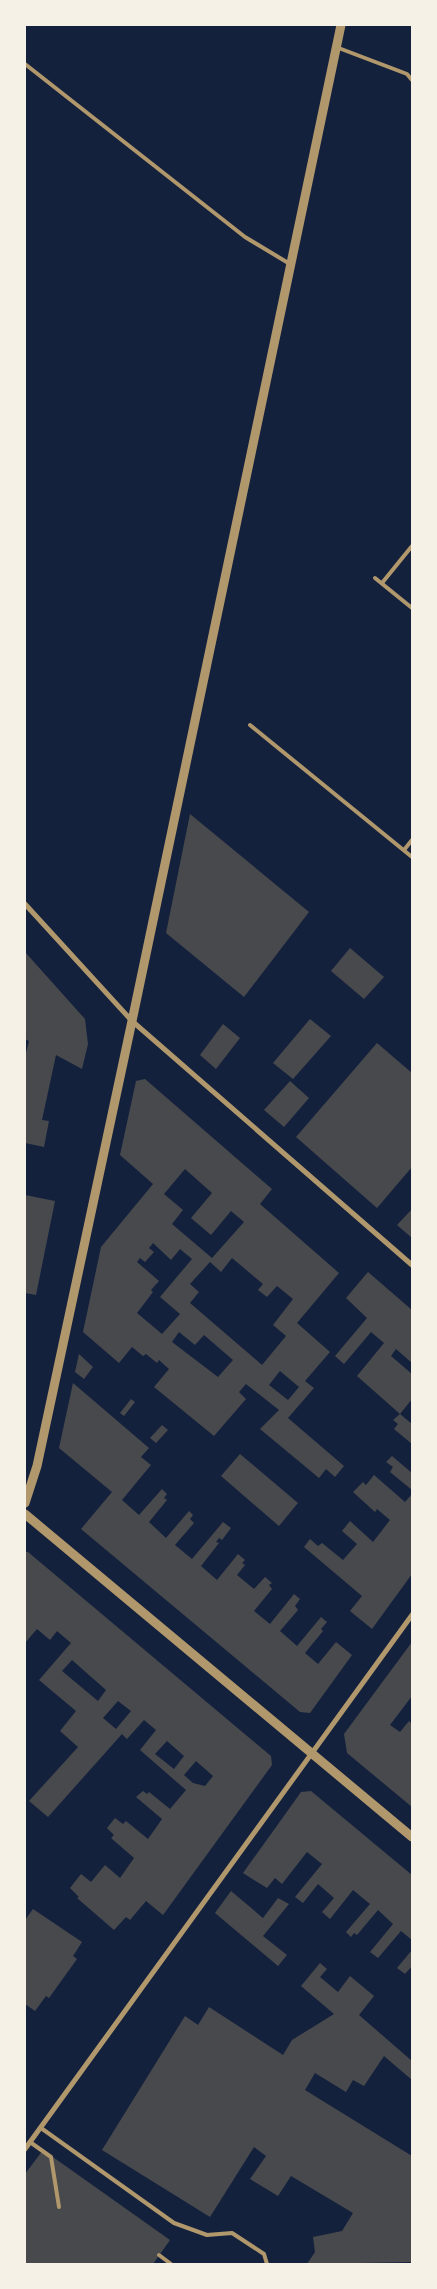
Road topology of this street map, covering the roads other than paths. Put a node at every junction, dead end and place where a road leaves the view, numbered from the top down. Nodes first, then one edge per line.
1 (341, 25) edge
2 (336, 46) junction
3 (25, 64) edge
4 (412, 80) edge
5 (290, 264) junction
6 (412, 546) edge
7 (374, 578) dead end
8 (382, 583) junction
9 (412, 608) edge
10 (250, 725) dead end
11 (412, 840) edge
12 (404, 850) junction
13 (412, 857) edge
14 (25, 904) edge
15 (132, 1021) junction
16 (412, 1265) edge
17 (25, 1503) edge
18 (25, 1514) edge
19 (412, 1615) edge
20 (311, 1752) junction
21 (412, 1837) edge
22 (41, 2128) junction
23 (30, 2142) junction
24 (25, 2149) edge
25 (59, 2207) dead end
26 (159, 2255) dead end
27 (171, 2264) edge
28 (267, 2264) edge

1 - 2 street
2 - 4 lane
2 - 5 street
3 - 5 lane
5 - 15 street
6 - 8 lane
7 - 8 lane
8 - 9 lane
10 - 12 lane
11 - 12 lane
12 - 13 lane
14 - 15 street
15 - 16 street
15 - 17 street
18 - 20 street
19 - 20 street
20 - 21 street
20 - 22 street
22 - 23 street
22 - 28 lane
23 - 24 street
23 - 25 lane
26 - 27 lane

